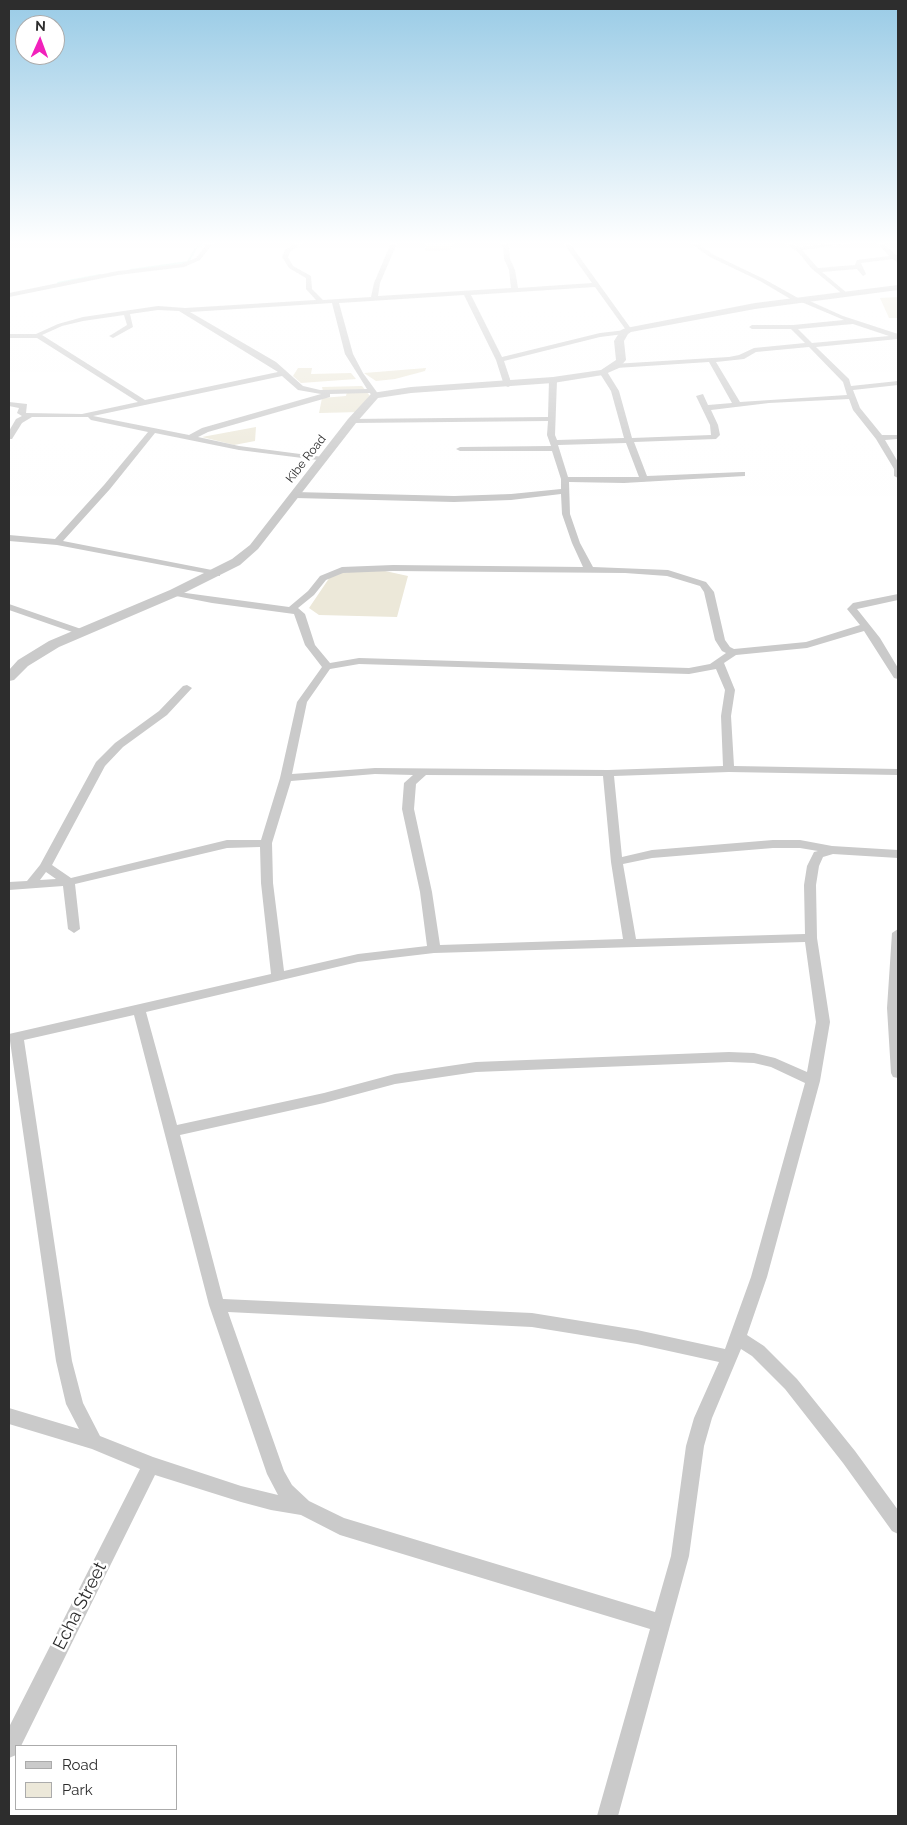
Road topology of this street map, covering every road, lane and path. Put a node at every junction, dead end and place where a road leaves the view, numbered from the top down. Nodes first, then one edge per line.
1 (58, 326) edge
2 (131, 326) edge
3 (211, 326) edge
4 (342, 326) edge
5 (484, 326) edge
6 (624, 326) edge
7 (649, 326) edge
8 (803, 326) edge
9 (866, 326) edge
10 (752, 327) dead end
11 (793, 327) junction
12 (627, 331) junction
13 (9, 336) edge
14 (38, 336) junction
15 (113, 336) dead end
16 (898, 337) edge
17 (812, 346) junction
18 (500, 360) junction
19 (712, 360) junction
20 (616, 366) junction
21 (603, 372) junction
22 (284, 373) junction
23 (553, 380) junction
24 (898, 383) edge
25 (508, 385) junction
26 (849, 388) junction
27 (334, 393) junction
28 (373, 393) junction
29 (700, 396) dead end
30 (852, 397) junction
31 (9, 404) edge
32 (737, 404) junction
33 (141, 405) junction
34 (706, 408) junction
35 (31, 415) junction
36 (101, 416) junction
37 (550, 419) junction
38 (352, 421) junction
39 (152, 433) junction
40 (9, 437) edge
41 (192, 437) junction
42 (898, 437) edge
43 (880, 438) junction
44 (630, 440) junction
45 (556, 448) junction
46 (460, 449) dead end
47 (323, 458) junction
48 (898, 469) edge
49 (742, 474) dead end
50 (898, 476) edge
51 (565, 479) junction
52 (644, 479) junction
53 (564, 490) junction
54 (295, 495) junction
55 (9, 538) edge
56 (57, 542) junction
57 (589, 569) junction
58 (217, 574) junction
59 (174, 593) junction
60 (898, 597) edge
61 (9, 608) edge
62 (292, 609) junction
63 (865, 627) junction
64 (81, 632) junction
65 (733, 652) junction
66 (719, 663) junction
67 (327, 667) junction
68 (898, 676) edge
69 (9, 677) edge
70 (187, 688) dead end
71 (729, 769) junction
72 (424, 771) junction
73 (898, 772) edge
74 (608, 774) junction
75 (286, 778) junction
76 (268, 837) junction
77 (832, 850) junction
78 (898, 854) edge
79 (617, 862) junction
80 (45, 866) junction
81 (69, 882) junction
82 (30, 885) junction
83 (9, 886) edge
84 (74, 929) dead end
85 (898, 933) edge
86 (811, 938) junction
87 (630, 943) junction
88 (434, 949) junction
89 (278, 975) junction
90 (139, 1009) junction
91 (13, 1038) edge
92 (898, 1073) edge
93 (813, 1081) junction
94 (170, 1132) junction
95 (217, 1305) junction
96 (738, 1338) junction
97 (730, 1356) junction
98 (9, 1416) edge
99 (94, 1442) junction
100 (151, 1465) junction
101 (302, 1507) junction
102 (898, 1525) edge
103 (660, 1623) junction
104 (9, 1748) edge
105 (607, 1816) edge

1 - 14 street
2 - 15 street
3 - 22 street
4 - 28 street
5 - 18 street
6 - 12 street
7 - 12 street
8 - 11 street
9 - 16 street
10 - 11 street
11 - 17 street
12 - 18 street
12 - 20 street
13 - 14 street
14 - 33 street
16 - 17 street
17 - 19 street
17 - 26 street
18 - 25 street
19 - 20 street
19 - 32 street
20 - 21 street
21 - 23 street
21 - 44 street
22 - 27 street
22 - 33 street
23 - 25 street
23 - 37 street
24 - 26 street
25 - 28 street
26 - 30 street
27 - 28 street
27 - 41 street
28 - 38 street, Kibe Road
29 - 34 street
30 - 32 street
30 - 43 street
31 - 35 street
32 - 34 street
33 - 36 street
34 - 44 street
35 - 36 street
35 - 40 street
36 - 39 street
37 - 38 street
37 - 45 street
38 - 47 street, Kibe Road
39 - 41 street
39 - 56 street
41 - 47 street
42 - 43 street
43 - 48 street
44 - 45 street
44 - 52 street
45 - 46 street
45 - 51 street
47 - 54 street, Kibe Road
48 - 50 street
49 - 52 street
51 - 52 street
51 - 53 street
53 - 54 street
53 - 57 street
54 - 58 street, Kibe Road
55 - 56 street
56 - 58 street
57 - 62 street
57 - 65 street
58 - 59 street, Kibe Road
59 - 62 street
59 - 64 street, Kibe Road
60 - 63 street
61 - 64 street
62 - 67 street
63 - 65 street
63 - 68 street
64 - 69 street, Kibe Road
65 - 66 street
66 - 67 street
66 - 71 street
67 - 75 street
70 - 80 street
71 - 73 street
71 - 74 street
72 - 74 street
72 - 75 street
72 - 88 street
74 - 79 street
75 - 76 street
76 - 81 street
76 - 89 street
77 - 78 street
77 - 79 street
77 - 86 street
79 - 87 street
80 - 81 street
80 - 82 street
81 - 82 street
81 - 84 street
82 - 83 street
85 - 92 street
86 - 87 street
86 - 93 street
87 - 88 street
88 - 89 street
89 - 90 street
90 - 91 street
90 - 94 street
91 - 99 street
93 - 94 street
93 - 96 street
94 - 95 street
95 - 97 street
95 - 101 street
96 - 97 street
96 - 102 street
97 - 103 street
98 - 99 street
99 - 100 street
100 - 101 street
100 - 104 street, Echa Street
101 - 103 street
103 - 105 street

